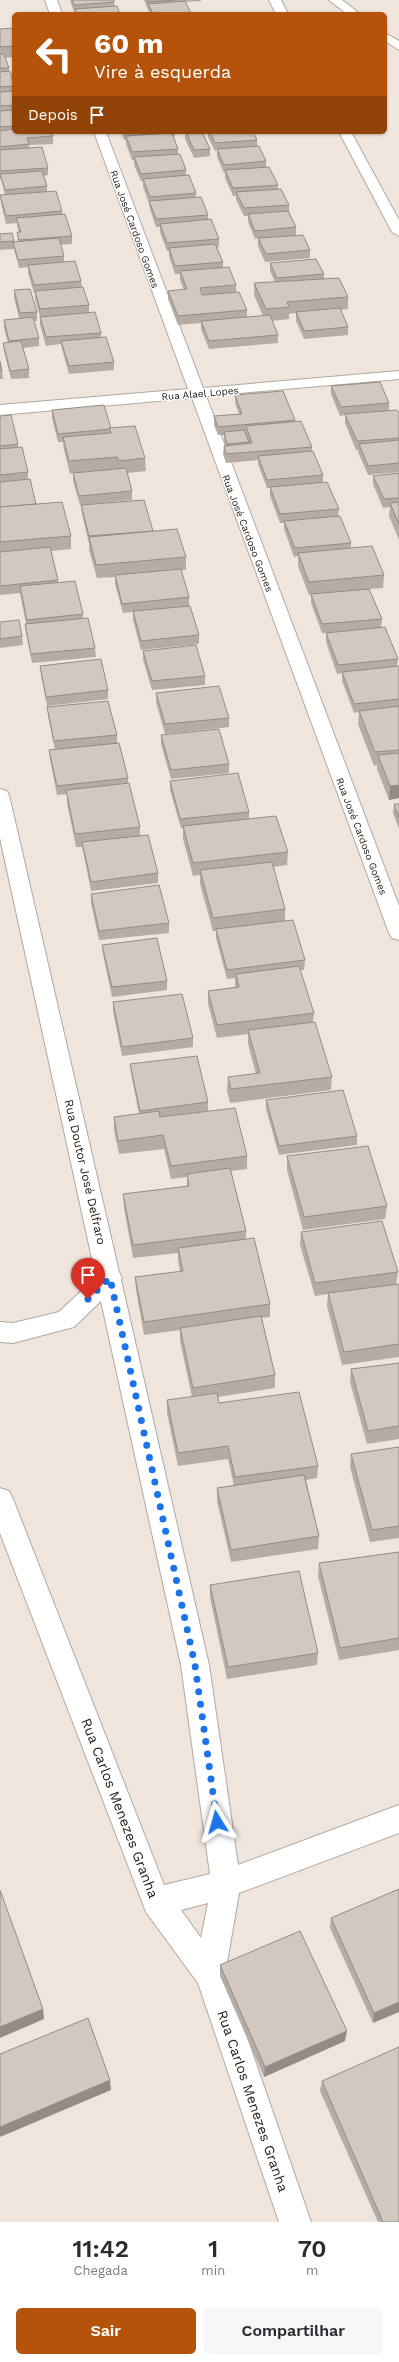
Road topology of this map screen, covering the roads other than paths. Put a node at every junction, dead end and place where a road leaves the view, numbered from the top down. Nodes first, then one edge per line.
1 (51, 0) edge
2 (275, 0) edge
3 (335, 0) edge
4 (55, 12) edge
5 (281, 12) edge
6 (351, 12) edge
7 (387, 37) edge
8 (399, 46) edge
9 (101, 134) edge
10 (346, 134) edge
11 (399, 232) edge
12 (399, 375) edge
13 (196, 393) junction
14 (0, 410) edge
15 (0, 795) edge
16 (399, 933) edge
17 (110, 1278) junction
18 (0, 1332) edge
19 (0, 1499) edge
20 (399, 1820) edge
21 (226, 1884) junction
22 (156, 1902) junction
23 (210, 1974) junction
24 (294, 2222) edge

1 - 4 street
2 - 5 street
3 - 6 street
7 - 8 street
9 - 13 street, Rua José Cardoso Gomes
10 - 11 street
12 - 13 street, Rua Alael Lopes
13 - 14 street, Rua Alael Lopes
13 - 16 street, Rua José Cardoso Gomes
15 - 17 street, Rua Doutor José Delfraro
17 - 18 street
17 - 21 street, Rua Doutor José Delfraro
19 - 22 street, Rua Carlos Menezes Granha
20 - 21 street
21 - 22 street
21 - 23 street, Rua Doutor José Delfraro
22 - 23 street, Rua Carlos Menezes Granha
23 - 24 street, Rua Carlos Menezes Granha

